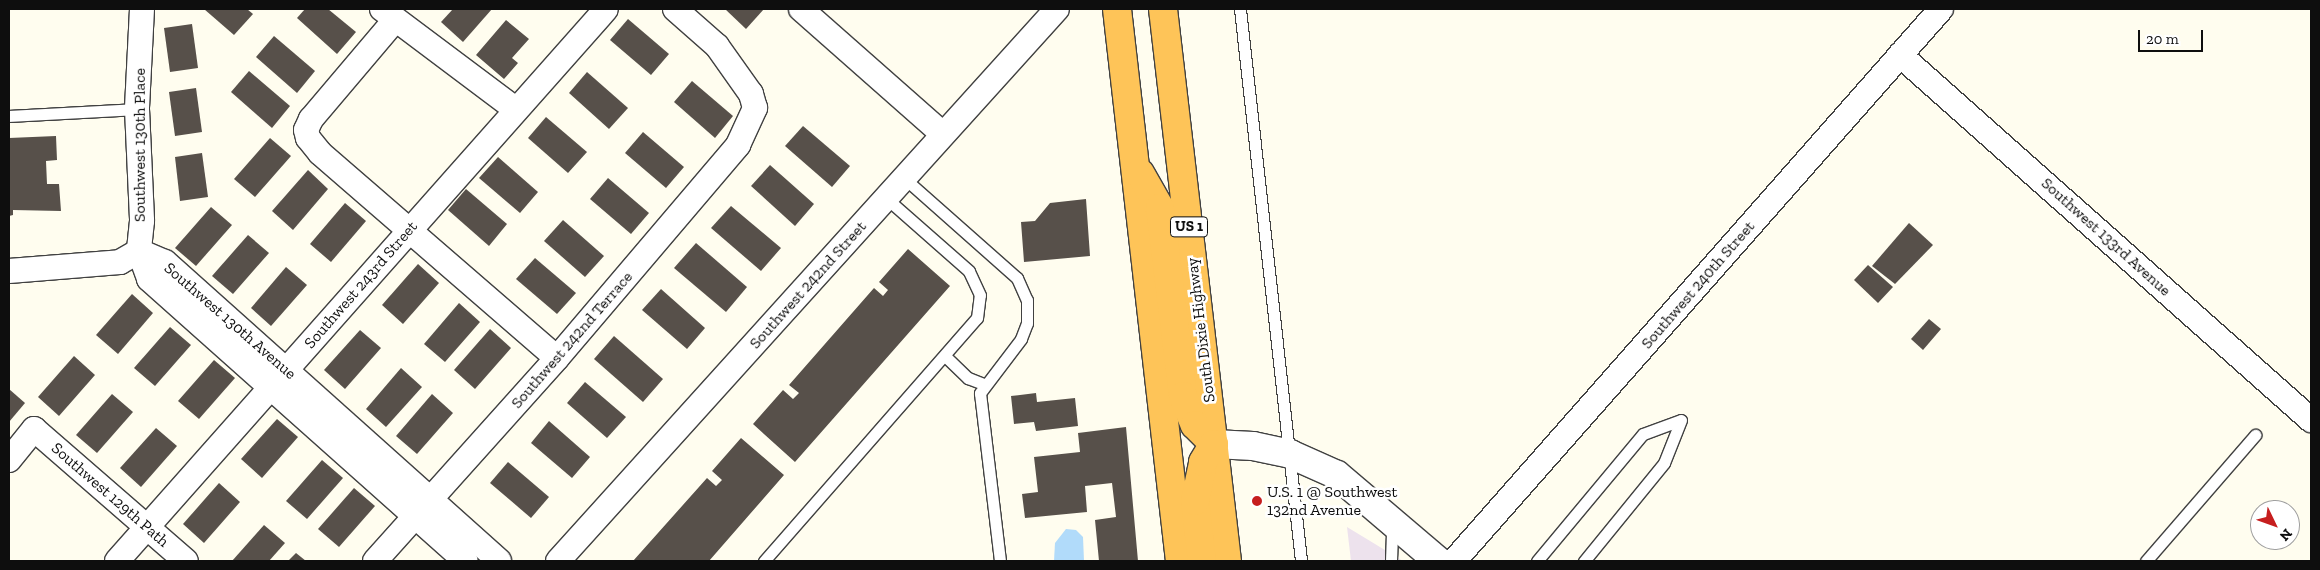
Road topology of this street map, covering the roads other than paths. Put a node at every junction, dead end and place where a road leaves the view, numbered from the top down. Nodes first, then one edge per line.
1 (606, 9) edge
2 (675, 9) edge
3 (800, 9) edge
4 (1057, 9) edge
5 (1117, 9) edge
6 (1163, 9) edge
7 (1240, 9) edge
8 (1941, 9) edge
9 (143, 10) edge
10 (388, 15) edge
11 (1900, 55) junction
12 (137, 109) junction
13 (515, 110) junction
14 (9, 116) edge
15 (943, 134) junction
16 (1133, 162) junction
17 (904, 178) junction
18 (886, 198) junction
19 (410, 228) junction
20 (139, 252) junction
21 (9, 271) edge
22 (557, 358) junction
23 (942, 360) junction
24 (279, 378) junction
25 (982, 388) junction
26 (2311, 420) edge
27 (2255, 435) dead end
28 (1214, 444) junction
29 (1290, 454) junction
30 (9, 460) edge
31 (422, 508) junction
32 (1392, 519) junction
33 (147, 526) junction
34 (118, 561) edge
35 (186, 561) edge
36 (375, 561) edge
37 (466, 561) edge
38 (500, 561) edge
39 (558, 561) edge
40 (764, 561) edge
41 (1000, 561) edge
42 (1180, 561) edge
43 (1202, 561) edge
44 (1227, 561) edge
45 (1301, 561) edge
46 (1390, 561) edge
47 (1438, 561) edge
48 (1454, 561) edge
49 (1537, 561) edge
50 (1584, 561) edge
51 (2146, 561) edge

1 - 13 street, Southwest 243rd Street
2 - 22 street, Southwest 242nd Terrace
3 - 15 street
4 - 15 street, Southwest 242nd Street
5 - 16 highway
6 - 28 highway, South Dixie Highway / US 1
7 - 29 lane
8 - 11 street, Southwest 240th Street
9 - 12 street, Southwest 130th Place
10 - 13 street
10 - 19 street
11 - 26 street, Southwest 133rd Avenue
11 - 48 street, Southwest 240th Street
12 - 14 lane
12 - 20 street, Southwest 130th Place
13 - 19 street, Southwest 243rd Street
15 - 17 street, Southwest 242nd Street
16 - 28 highway
16 - 42 highway
17 - 18 street, Southwest 242nd Street
17 - 25 lane
18 - 23 lane
18 - 39 street, Southwest 242nd Street
19 - 22 street
19 - 24 street, Southwest 243rd Street
20 - 21 street
20 - 24 street, Southwest 130th Avenue
22 - 31 street, Southwest 242nd Terrace
23 - 25 lane
23 - 40 lane
24 - 31 street, Southwest 130th Avenue
24 - 33 street, Southwest 243rd Street
25 - 41 lane
27 - 51 lane
28 - 29 street
28 - 43 highway
28 - 44 highway, South Dixie Highway / US 1
29 - 32 street
29 - 45 lane
30 - 33 street, Southwest 129th Path
31 - 36 street, Southwest 242nd Terrace
31 - 37 street, Southwest 130th Avenue
31 - 38 street, Southwest 130th Avenue
32 - 46 lane
32 - 47 street
33 - 34 street, Southwest 243rd Street
33 - 35 street, Southwest 129th Path
49 - 50 lane

